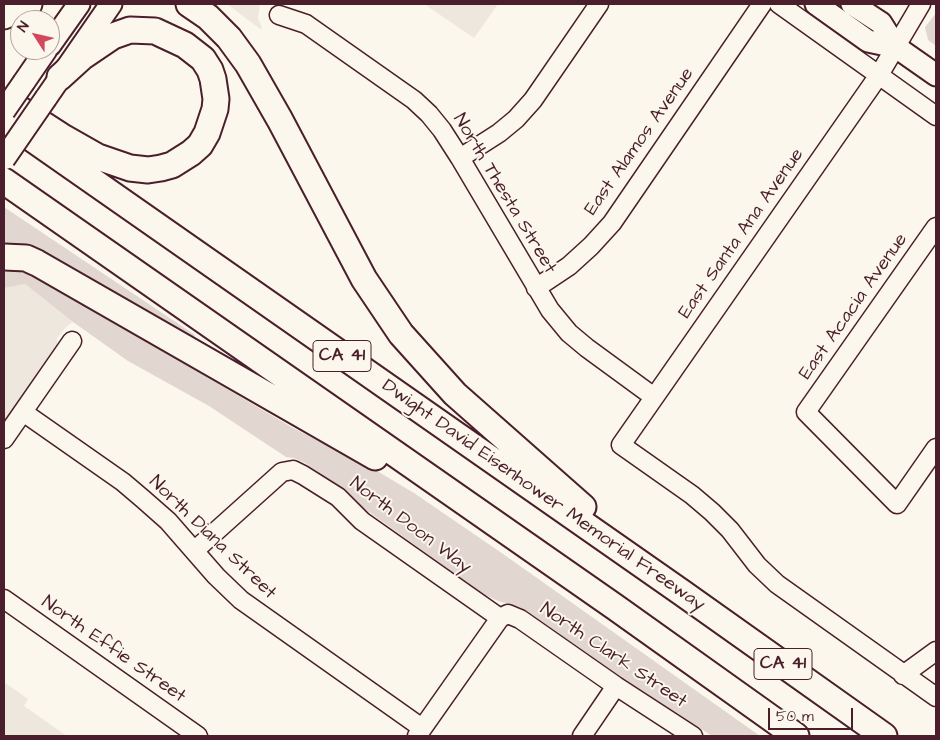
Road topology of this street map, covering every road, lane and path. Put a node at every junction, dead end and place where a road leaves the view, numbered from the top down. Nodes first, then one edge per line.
1 (29, 4) edge
2 (79, 4) edge
3 (112, 4) edge
4 (189, 4) edge
5 (600, 4) edge
6 (762, 4) edge
7 (780, 4) edge
8 (816, 4) edge
9 (852, 4) edge
10 (921, 4) edge
11 (278, 15) dead end
12 (4, 16) edge
13 (60, 31) edge
14 (896, 47) junction
15 (39, 60) edge
16 (879, 75) junction
17 (936, 76) edge
18 (60, 77) junction
19 (4, 99) edge
20 (4, 111) edge
21 (936, 116) edge
22 (4, 120) edge
23 (460, 158) junction
24 (4, 159) edge
25 (4, 182) edge
26 (4, 194) edge
27 (936, 227) edge
28 (4, 256) edge
29 (536, 288) junction
30 (72, 341) dead end
31 (251, 352) junction
32 (654, 396) junction
33 (23, 412) junction
34 (4, 439) edge
35 (936, 448) edge
36 (194, 551) junction
37 (681, 592) junction
38 (4, 599) edge
39 (615, 607) junction
40 (504, 616) junction
41 (936, 651) edge
42 (904, 675) junction
43 (616, 686) junction
44 (936, 697) edge
45 (419, 732) edge
46 (198, 736) edge
47 (582, 736) edge
48 (693, 736) edge
49 (796, 736) edge
50 (884, 736) edge

1 - 12 highway
2 - 13 main road
3 - 18 main road
4 - 37 highway
5 - 23 street
6 - 29 street, East Alamos Avenue
7 - 16 street
8 - 14 main road
9 - 14 main road
10 - 14 street, East Santa Ana Avenue
11 - 23 street, North Thesta Street
14 - 16 street, East Santa Ana Avenue
14 - 17 main road
15 - 20 main road, bridge
16 - 21 street
16 - 32 street, East Santa Ana Avenue
18 - 19 highway
18 - 24 main road, bridge
22 - 37 highway, Dwight David Eisenhower Memorial Freeway / CA 41
23 - 29 street, North Thesta Street
25 - 31 highway, CA 41
26 - 31 highway
27 - 35 street, East Acacia Avenue
28 - 39 highway
29 - 32 street, North Thesta Street
30 - 33 street
31 - 39 highway, CA 41
32 - 42 street, East Santa Ana Avenue
33 - 34 street
33 - 36 street, North Diana Street
36 - 40 street, North Doon Way
36 - 45 street, North Diana Street
37 - 50 highway, Dwight David Eisenhower Memorial Freeway / CA 41
38 - 46 street, North Effie Street
39 - 49 highway, CA 41
40 - 43 street, North Clark Street
40 - 45 street
41 - 42 street
42 - 44 street
43 - 47 street
43 - 48 street, North Clark Street

